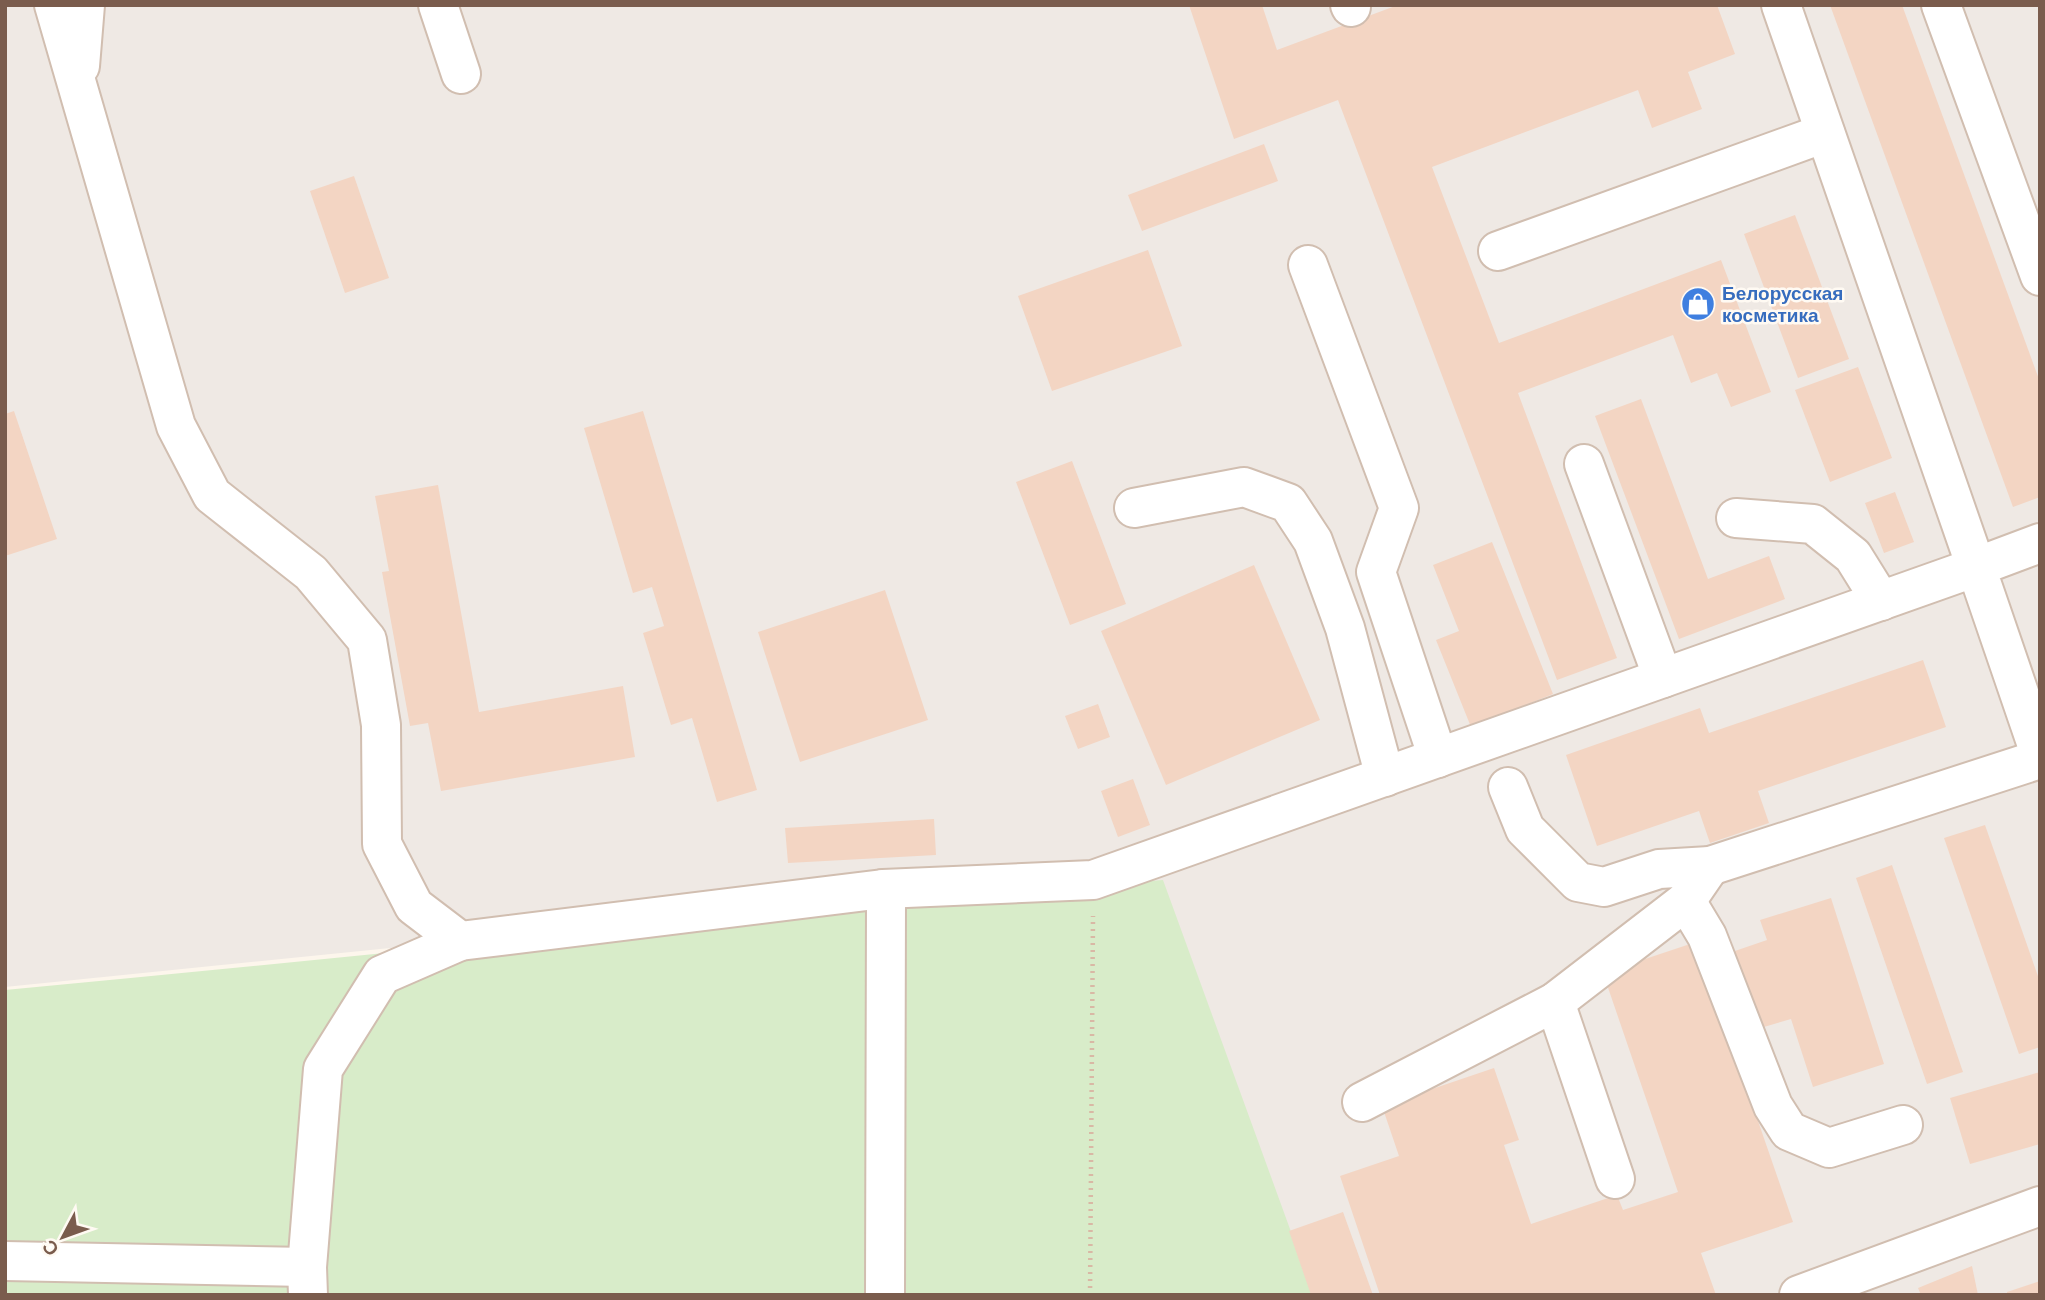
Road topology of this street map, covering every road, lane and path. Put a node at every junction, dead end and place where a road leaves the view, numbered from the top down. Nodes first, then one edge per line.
1 (54, 5) edge
2 (86, 5) edge
3 (438, 5) edge
4 (1781, 5) edge
5 (1941, 5) edge
6 (461, 74) dead end
7 (78, 89) junction
8 (1825, 133) junction
9 (1498, 251) dead end
10 (1308, 265) dead end
11 (2040, 276) edge
12 (1584, 464) dead end
13 (1134, 508) dead end
14 (1736, 517) dead end
15 (2040, 543) edge
16 (1976, 567) junction
17 (1881, 601) junction
18 (1663, 678) junction
19 (2040, 757) edge
20 (1438, 758) junction
21 (1385, 777) junction
22 (1508, 787) dead end
23 (1710, 866) junction
24 (1093, 880) junction
25 (883, 889) junction
26 (1686, 901) junction
27 (460, 941) junction
28 (1555, 1002) junction
29 (1362, 1102) dead end
30 (1903, 1125) dead end
31 (1615, 1179) dead end
32 (2040, 1206) edge
33 (5, 1261) edge
34 (307, 1281) edge
35 (885, 1295) edge
36 (1090, 1295) edge
37 (1799, 1295) edge

1 - 7 lane
2 - 7 lane
3 - 6 lane
4 - 8 lane
5 - 11 lane
7 - 27 lane
8 - 9 lane
8 - 16 lane
10 - 20 lane
12 - 18 lane
13 - 21 lane
14 - 17 lane
15 - 16 lane
16 - 17 lane
16 - 19 lane
17 - 18 lane
18 - 20 lane
19 - 23 lane
20 - 21 lane
21 - 24 lane
22 - 23 lane
23 - 26 lane
24 - 25 lane
24 - 36 path
25 - 27 lane
25 - 35 lane
26 - 28 lane
26 - 30 lane
27 - 34 lane
28 - 29 lane
28 - 31 lane
32 - 37 lane
33 - 34 lane

